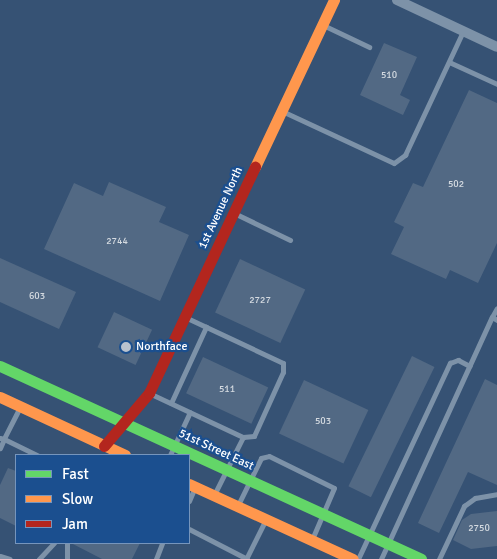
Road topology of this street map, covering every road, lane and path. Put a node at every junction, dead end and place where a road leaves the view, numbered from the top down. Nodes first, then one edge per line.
1 (334, 0) edge
2 (396, 0) edge
3 (322, 25) junction
4 (464, 31) junction
5 (369, 47) dead end
6 (497, 47) edge
7 (449, 62) junction
8 (497, 84) edge
9 (281, 111) junction
10 (233, 213) junction
11 (290, 240) dead end
12 (497, 308) edge
13 (184, 317) junction
14 (495, 319) edge
15 (206, 327) junction
16 (0, 366) edge
17 (470, 366) junction
18 (149, 393) junction
19 (0, 397) edge
20 (171, 403) junction
21 (20, 406) junction
22 (190, 412) junction
23 (126, 422) junction
24 (242, 436) junction
25 (2, 438) edge
26 (0, 448) edge
27 (101, 450) edge
28 (172, 451) edge
29 (34, 454) edge
30 (121, 454) edge
31 (190, 457) edge
32 (226, 470) junction
33 (250, 481) junction
34 (192, 485) edge
35 (497, 494) edge
36 (214, 496) junction
37 (237, 506) junction
38 (324, 514) junction
39 (266, 519) junction
40 (190, 530) edge
41 (369, 536) junction
42 (311, 540) junction
43 (53, 544) edge
44 (67, 544) edge
45 (162, 544) edge
46 (388, 544) junction
47 (0, 556) edge
48 (10, 559) edge
49 (39, 559) edge
50 (67, 559) edge
51 (156, 559) edge
52 (246, 559) edge
53 (353, 559) edge
54 (358, 559) edge
55 (381, 559) edge
56 (421, 559) edge
57 (439, 559) edge

1 - 3 main road, 1st Avenue North
2 - 4 street
3 - 5 lane
3 - 9 main road, 1st Avenue North
4 - 6 street
4 - 7 lane
7 - 8 lane
7 - 9 lane
9 - 10 main road, 1st Avenue North
10 - 11 lane
10 - 13 main road, 1st Avenue North
12 - 14 lane
13 - 15 lane
13 - 18 main road, 1st Avenue North
14 - 17 lane
15 - 20 lane
15 - 24 lane
16 - 23 main road, 51st Street East
17 - 41 lane
17 - 46 lane
18 - 20 lane
18 - 23 main road, 1st Avenue North
19 - 21 main road
20 - 22 lane
21 - 25 lane
21 - 27 main road
22 - 24 lane
22 - 28 lane
23 - 27 main road, 1st Avenue North
23 - 28 main road, 51st Street East
24 - 32 lane
25 - 26 lane
25 - 29 lane
27 - 30 main road
31 - 32 main road, 51st Street East
32 - 33 main road, 51st Street East
32 - 36 lane
33 - 37 lane
33 - 38 main road, 51st Street East
33 - 38 lane
34 - 36 main road
35 - 57 lane
36 - 37 main road
37 - 39 main road
38 - 41 main road, 51st Street East
38 - 42 lane
39 - 42 main road
39 - 52 lane
40 - 52 lane
41 - 46 main road, 51st Street East
41 - 54 lane
42 - 53 main road
43 - 49 lane
44 - 50 lane
45 - 51 lane
46 - 55 lane
46 - 56 main road, 51st Street East
47 - 48 lane

